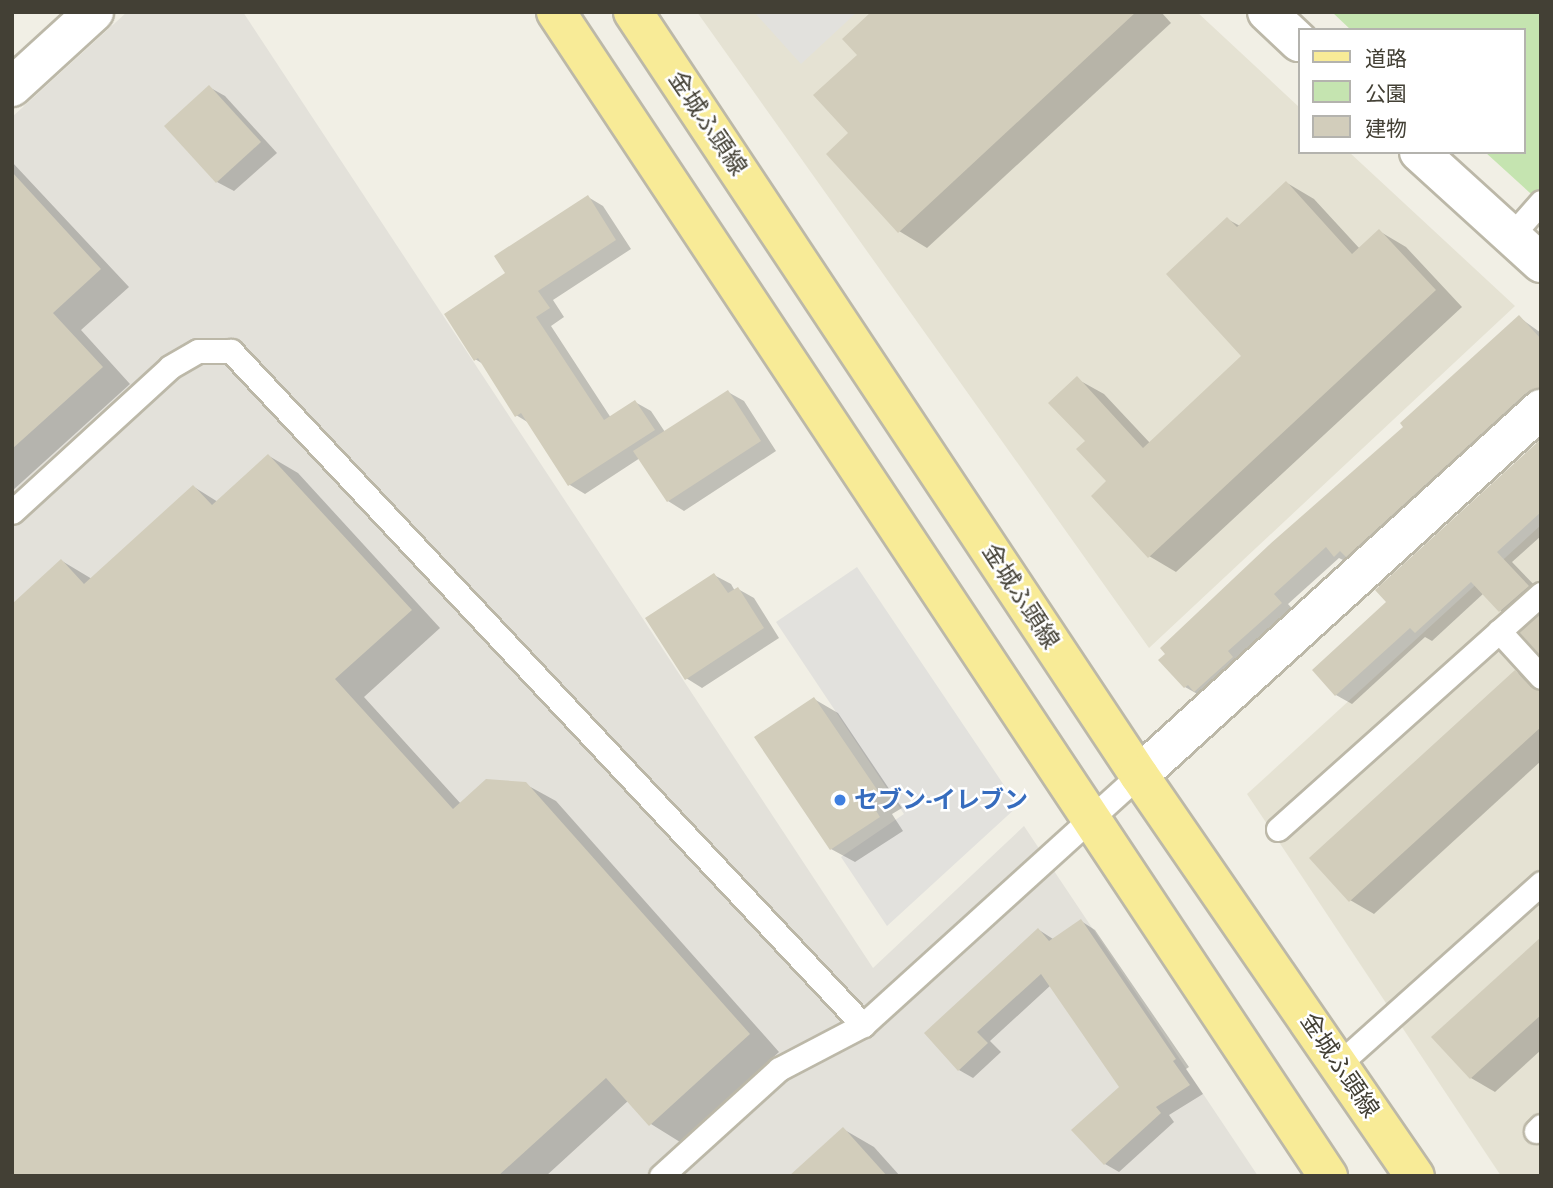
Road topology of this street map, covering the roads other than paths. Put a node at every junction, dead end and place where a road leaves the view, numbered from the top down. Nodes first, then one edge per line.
1 (94, 12) edge
2 (556, 12) edge
3 (633, 12) edge
4 (1267, 12) edge
5 (1298, 41) edge
6 (12, 87) edge
7 (1421, 154) edge
8 (1541, 202) edge
9 (1511, 236) junction
10 (1541, 263) edge
11 (1541, 409) edge
12 (12, 512) edge
13 (1541, 594) edge
14 (1499, 631) junction
15 (1541, 677) edge
16 (1139, 775) junction
17 (1091, 819) junction
18 (1279, 829) dead end
19 (1541, 883) edge
20 (863, 1025) junction
21 (1340, 1063) junction
22 (662, 1176) edge
23 (1328, 1176) edge
24 (1415, 1176) edge

1 - 6 street
2 - 17 main road
3 - 16 main road, 金城ふ頭線
4 - 5 street
7 - 9 street
8 - 9 lane
9 - 10 street
11 - 16 street
12 - 20 lane
13 - 14 lane
14 - 15 lane
14 - 18 lane
16 - 17 lane
16 - 21 main road, 金城ふ頭線
17 - 20 lane
17 - 23 main road
19 - 21 lane
20 - 22 lane
21 - 24 main road, 金城ふ頭線

